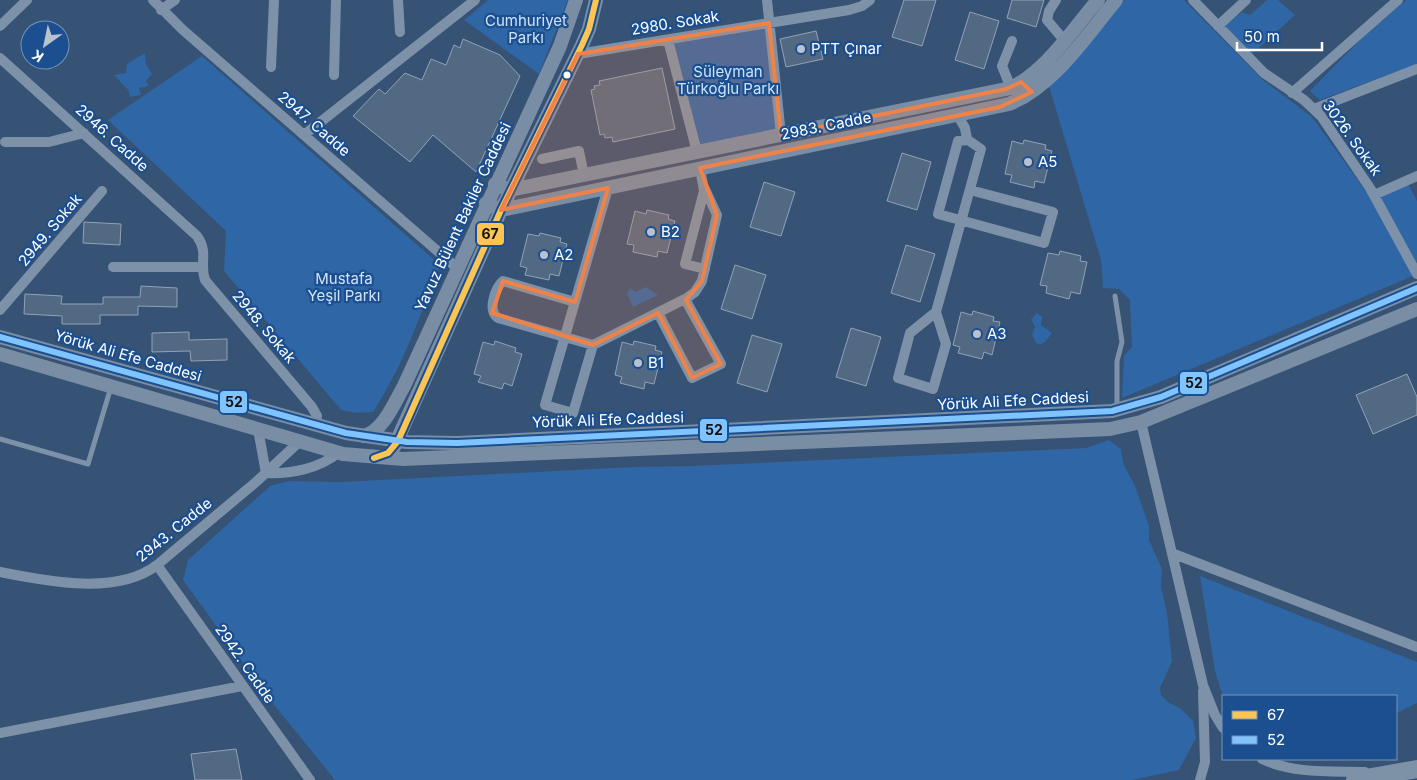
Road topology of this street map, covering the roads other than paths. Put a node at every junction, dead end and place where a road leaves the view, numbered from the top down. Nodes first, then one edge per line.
1 (27, 0) edge
2 (153, 0) edge
3 (175, 0) edge
4 (274, 0) edge
5 (336, 0) edge
6 (398, 0) edge
7 (474, 0) edge
8 (576, 0) edge
9 (596, 0) edge
10 (767, 0) edge
11 (1056, 0) edge
12 (1098, 0) edge
13 (1116, 0) edge
14 (1193, 0) edge
15 (1246, 0) edge
16 (1398, 0) edge
17 (867, 2) edge
18 (161, 10) junction
19 (769, 23) junction
20 (0, 26) edge
21 (1218, 26) junction
22 (400, 32) dead end
23 (668, 40) junction
24 (1064, 40) junction
25 (1012, 41) dead end
26 (578, 54) junction
27 (0, 58) edge
28 (271, 67) dead end
29 (1417, 69) edge
30 (334, 75) dead end
31 (1021, 87) junction
32 (1292, 93) junction
33 (1314, 109) junction
34 (958, 116) junction
35 (84, 133) junction
36 (304, 135) junction
37 (781, 136) junction
38 (967, 139) junction
39 (5, 142) dead end
40 (697, 152) junction
41 (542, 159) dead end
42 (700, 168) junction
43 (584, 176) junction
44 (1417, 176) edge
45 (495, 184) junction
46 (704, 187) junction
47 (608, 188) junction
48 (510, 190) junction
49 (970, 190) junction
50 (102, 191) dead end
51 (1374, 195) junction
52 (486, 203) junction
53 (501, 210) junction
54 (961, 220) junction
55 (201, 243) joint
56 (112, 267) dead end
57 (202, 267) junction
58 (457, 268) junction
59 (705, 269) junction
60 (1417, 274) edge
61 (471, 275) junction
62 (1417, 288) edge
63 (1116, 296) dead end
64 (685, 299) junction
65 (574, 302) junction
66 (1417, 309) edge
67 (0, 310) edge
68 (936, 312) junction
69 (658, 313) junction
70 (0, 337) edge
71 (564, 338) junction
72 (593, 346) junction
73 (0, 354) edge
74 (112, 385) junction
75 (1134, 406) junction
76 (1117, 410) junction
77 (1141, 422) junction
78 (316, 425) junction
79 (258, 429) junction
80 (364, 436) junction
81 (0, 439) edge
82 (300, 441) junction
83 (398, 441) junction
84 (338, 453) junction
85 (374, 458) junction
86 (266, 472) junction
87 (1174, 554) junction
88 (157, 565) junction
89 (0, 572) edge
90 (1417, 647) edge
91 (1202, 685) junction
92 (242, 686) junction
93 (1222, 726) edge
94 (0, 734) edge
95 (1264, 760) edge
96 (1417, 769) edge
97 (1396, 773) junction
98 (310, 780) edge
99 (1200, 780) edge
100 (1355, 780) edge

1 - 20 street
2 - 18 street, 2947. Cadde
3 - 18 street
4 - 28 street
5 - 30 street
6 - 22 street
7 - 36 street
8 - 45 street, Yavuz Bülent Bakiler Caddesi
9 - 26 street
10 - 19 street
11 - 24 street
12 - 24 street, 2983. Cadde
13 - 31 street, 2983. Cadde
14 - 21 street, 3026. Sokak
15 - 21 street
16 - 32 street
17 - 19 street, 2980. Sokak
18 - 36 street, 2947. Cadde
19 - 23 street, 2980. Sokak
19 - 37 street
21 - 32 street, 3026. Sokak
23 - 26 street, 2980. Sokak
23 - 40 street
24 - 31 street, 2983. Cadde
25 - 31 street
26 - 48 street
27 - 35 street, 2946. Cadde
29 - 33 street
31 - 34 street, 2983. Cadde
31 - 37 street, 2983. Cadde
32 - 33 street, 3026. Sokak
33 - 51 street, 3026. Sokak
34 - 38 street
34 - 42 street, 2983. Cadde
35 - 39 street
35 - 55 street, 2946. Cadde
36 - 58 street, 2947. Cadde
37 - 40 street, 2983. Cadde
38 - 49 street
38 - 54 street
40 - 42 street
40 - 43 street, 2983. Cadde
41 - 43 street
42 - 46 street
42 - 47 street, 2983. Cadde
43 - 48 street, 2983. Cadde
44 - 51 street
45 - 48 street
45 - 52 street, Yavuz Bülent Bakiler Caddesi
46 - 59 street
46 - 59 street
47 - 53 street, 2983. Cadde
47 - 65 street
48 - 53 street
49 - 54 street
49 - 54 street
50 - 67 street, 2949. Sokak
51 - 60 street, 3026. Sokak
52 - 53 street
52 - 58 street, Yavuz Bülent Bakiler Caddesi
53 - 61 street
54 - 68 street
55 - 57 street, 2948. Sokak
56 - 57 street
57 - 78 street, 2948. Sokak
58 - 61 street
58 - 80 street, Yavuz Bülent Bakiler Caddesi
59 - 64 street
61 - 83 street
62 - 75 street, Yörük Ali Efe Caddesi
63 - 76 lane
64 - 69 street
64 - 69 street
65 - 71 street
65 - 71 street
66 - 77 street, Yörük Ali Efe Caddesi
68 - 68 street
69 - 72 street
70 - 78 street, Yörük Ali Efe Caddesi
71 - 72 street
71 - 72 street
73 - 74 street, Yörük Ali Efe Caddesi
74 - 79 street, Yörük Ali Efe Caddesi
74 - 81 lane
75 - 76 street, Yörük Ali Efe Caddesi
75 - 77 street
76 - 83 street, Yörük Ali Efe Caddesi
77 - 85 street, Yörük Ali Efe Caddesi
77 - 87 street
78 - 80 street, Yörük Ali Efe Caddesi
78 - 82 street
79 - 82 street, Yörük Ali Efe Caddesi
79 - 86 street
80 - 83 street, Yörük Ali Efe Caddesi
82 - 84 street, Yörük Ali Efe Caddesi
82 - 86 street, 2943. Cadde
83 - 85 street
84 - 85 street, Yörük Ali Efe Caddesi
84 - 86 street
86 - 88 street, 2943. Cadde
87 - 90 street
87 - 91 street
88 - 89 street, 2943. Cadde
88 - 92 street, 2942. Cadde
91 - 93 street
91 - 99 street
92 - 94 street
92 - 98 street, 2942. Cadde
95 - 97 street
96 - 97 highway
97 - 100 highway

